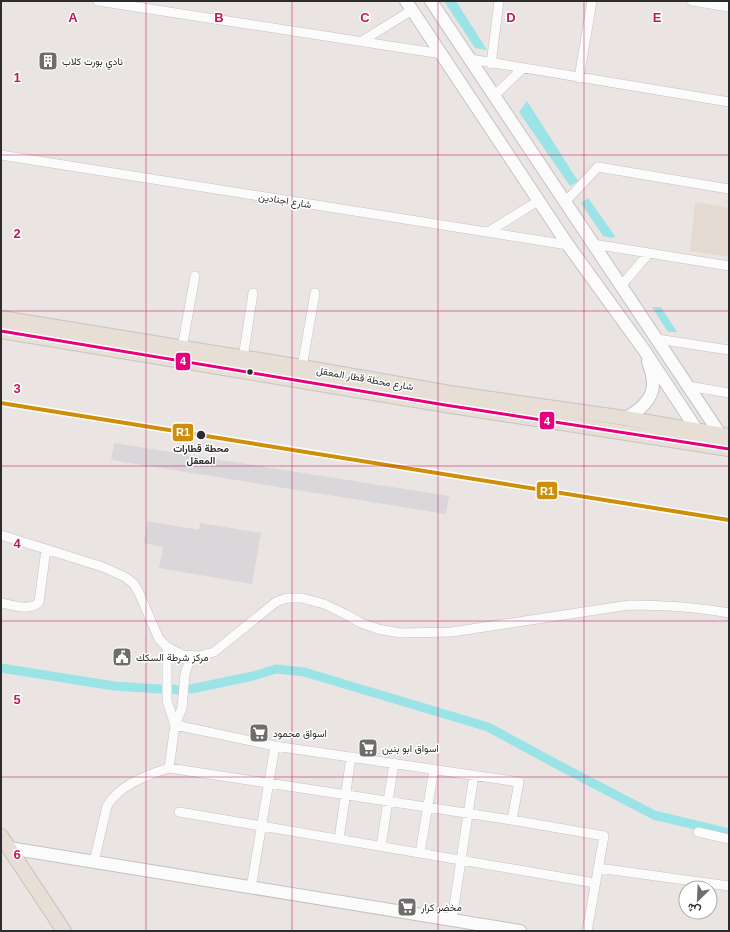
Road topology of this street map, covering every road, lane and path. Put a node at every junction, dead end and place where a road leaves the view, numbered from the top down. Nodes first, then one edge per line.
1 (98, 1) edge
2 (427, 1) edge
3 (431, 1) edge
4 (499, 1) edge
5 (592, 1) edge
6 (692, 1) edge
7 (114, 2) edge
8 (409, 5) edge
9 (729, 7) edge
10 (362, 41) junction
11 (442, 54) junction
12 (470, 59) junction
13 (491, 64) junction
14 (522, 69) junction
15 (579, 78) junction
16 (494, 96) junction
17 (729, 102) edge
18 (478, 108) junction
19 (1, 155) edge
20 (556, 189) junction
21 (729, 189) edge
22 (538, 201) junction
23 (565, 202) junction
24 (488, 232) junction
25 (593, 244) junction
26 (568, 245) junction
27 (648, 253) junction
28 (729, 266) edge
29 (194, 276) dead end
30 (621, 286) junction
31 (253, 293) dead end
32 (315, 293) dead end
33 (603, 295) junction
34 (1, 318) edge
35 (1, 331) edge
36 (656, 339) junction
37 (182, 348) junction
38 (644, 350) junction
39 (729, 350) edge
40 (243, 358) junction
41 (302, 367) junction
42 (688, 386) junction
43 (729, 393) edge
44 (708, 417) junction
45 (625, 418) junction
46 (696, 433) junction
47 (725, 442) edge
48 (1, 535) edge
49 (46, 549) junction
50 (1, 603) edge
51 (729, 613) edge
52 (166, 647) junction
53 (191, 656) junction
54 (175, 725) junction
55 (275, 746) junction
56 (351, 757) junction
57 (394, 763) junction
58 (169, 768) junction
59 (434, 769) junction
60 (474, 775) junction
61 (269, 783) junction
62 (345, 795) junction
63 (388, 802) junction
64 (428, 808) junction
65 (179, 812) dead end
66 (468, 814) junction
67 (512, 820) junction
68 (262, 826) junction
69 (698, 832) dead end
70 (1, 836) edge
71 (339, 839) junction
72 (729, 839) edge
73 (381, 846) junction
74 (9, 848) junction
75 (420, 853) junction
76 (461, 860) junction
77 (94, 862) junction
78 (598, 868) junction
79 (595, 882) junction
80 (729, 886) edge
81 (251, 888) junction
82 (452, 919) junction
83 (64, 931) edge
84 (520, 931) edge
85 (587, 931) edge

1 - 7 street
2 - 8 main road
3 - 12 main road
4 - 13 street
5 - 15 street
6 - 9 street
7 - 10 street
8 - 10 street
8 - 11 main road
10 - 11 street
11 - 18 main road
12 - 13 street
12 - 16 main road
13 - 14 street
14 - 15 street
14 - 16 street
15 - 17 street
16 - 18 main road
16 - 20 main road
18 - 22 main road
19 - 24 street, شارع اجنادين
20 - 22 main road
20 - 23 main road
21 - 23 street
22 - 24 street
22 - 26 main road
23 - 25 main road
24 - 26 street, شارع اجنادين
25 - 27 street
25 - 30 main road
26 - 33 main road
27 - 28 street
27 - 30 street
29 - 37 street
30 - 33 main road
30 - 36 main road
31 - 40 street
32 - 41 street
33 - 38 main road
34 - 37 main road, شارع محطة قطار المعقل
35 - 46 main road, شارع محطة قطار المعقل
36 - 39 street
36 - 42 main road
37 - 40 main road, شارع محطة قطار المعقل
38 - 45 main road
38 - 46 main road
40 - 41 main road, شارع محطة قطار المعقل
41 - 45 main road, شارع محطة قطار المعقل
42 - 43 street
42 - 44 main road
44 - 46 main road
44 - 47 main road
45 - 46 main road, شارع محطة قطار المعقل
46 - 47 main road, شارع محطة قطار المعقل
48 - 49 street
49 - 50 street
49 - 52 street
51 - 53 street
52 - 53 street
52 - 54 street
53 - 54 street
54 - 55 street
54 - 58 street
55 - 56 street
55 - 61 street
56 - 57 street
56 - 62 street
57 - 59 street
57 - 63 street
58 - 61 street
58 - 77 street
59 - 60 street
59 - 64 street
60 - 66 street
60 - 67 street
61 - 62 street
61 - 68 street
62 - 63 street
62 - 71 street
63 - 64 street
63 - 73 street
64 - 66 street
64 - 75 street
65 - 68 street
66 - 67 street
66 - 76 street
67 - 78 street
68 - 71 street
68 - 81 street
69 - 72 street
70 - 74 main road
71 - 73 street
73 - 75 street
74 - 77 main road
74 - 83 main road
75 - 76 street
76 - 79 street
76 - 82 street
77 - 81 main road
78 - 79 street
78 - 80 street
79 - 85 street
81 - 82 main road
82 - 84 main road

